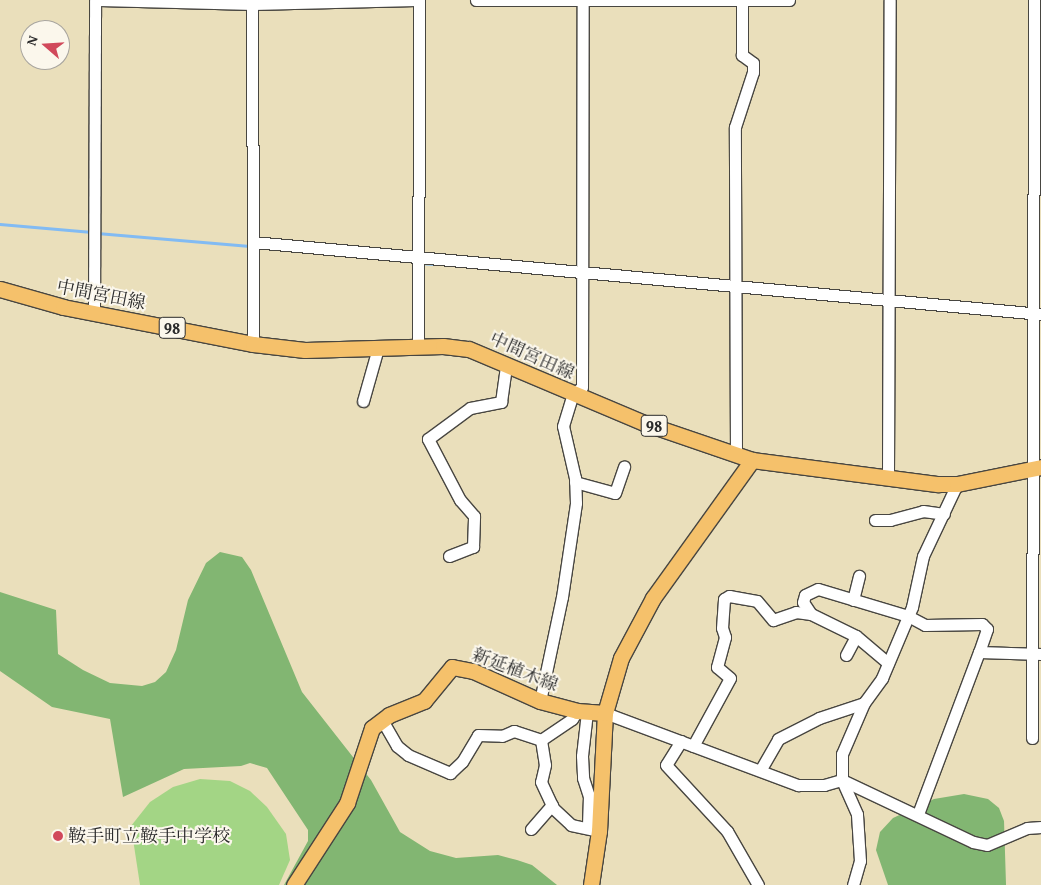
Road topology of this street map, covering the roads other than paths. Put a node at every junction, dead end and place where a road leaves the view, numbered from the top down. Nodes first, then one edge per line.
1 (95, 0) edge
2 (99, 0) edge
3 (418, 0) edge
4 (476, 0) edge
5 (582, 0) edge
6 (742, 0) edge
7 (788, 0) edge
8 (890, 0) edge
9 (1034, 0) edge
10 (252, 2) edge
11 (253, 242) junction
12 (418, 256) junction
13 (582, 271) junction
14 (737, 286) junction
15 (0, 289) edge
16 (888, 303) junction
17 (94, 313) junction
18 (1037, 314) edge
19 (252, 344) junction
20 (418, 347) junction
21 (378, 348) junction
22 (506, 365) junction
23 (573, 394) junction
24 (363, 401) dead end
25 (736, 454) junction
26 (752, 460) junction
27 (624, 466) dead end
28 (1036, 468) edge
29 (888, 476) junction
30 (576, 482) junction
31 (957, 484) junction
32 (944, 514) junction
33 (875, 520) dead end
34 (449, 556) dead end
35 (859, 576) dead end
36 (852, 600) junction
37 (810, 614) junction
38 (908, 616) junction
39 (856, 636) junction
40 (979, 652) junction
41 (1036, 654) edge
42 (846, 655) dead end
43 (888, 663) junction
44 (540, 701) junction
45 (864, 703) junction
46 (582, 711) junction
47 (605, 713) junction
48 (382, 720) junction
49 (1032, 738) dead end
50 (541, 740) junction
51 (681, 741) junction
52 (693, 746) junction
53 (761, 769) junction
54 (842, 780) junction
55 (552, 805) junction
56 (918, 814) junction
57 (1041, 827) edge
58 (531, 829) dead end
59 (593, 829) junction
60 (294, 885) edge
61 (591, 885) edge
62 (758, 885) edge
63 (853, 885) edge

1 - 17 street
2 - 10 street
3 - 10 street
3 - 12 street
4 - 5 street
5 - 6 street
5 - 13 street
6 - 7 street
6 - 14 street
8 - 16 street
9 - 18 street
10 - 11 street
11 - 12 street
11 - 19 street
12 - 13 street
12 - 20 street
13 - 14 street
13 - 23 street
14 - 16 street
14 - 25 street
15 - 17 main road, 中間宮田線 / 98
16 - 18 street
16 - 29 street
17 - 19 main road, 中間宮田線 / 98
18 - 28 street
19 - 21 main road, 中間宮田線 / 98
20 - 21 main road, 中間宮田線 / 98
20 - 22 main road, 中間宮田線 / 98
21 - 24 street
22 - 23 main road, 中間宮田線 / 98
22 - 34 street
23 - 25 main road, 中間宮田線 / 98
23 - 30 street
25 - 26 main road, 中間宮田線 / 98
26 - 29 main road, 中間宮田線 / 98
26 - 47 main road
27 - 30 street
28 - 31 main road, 中間宮田線 / 98
28 - 41 street
29 - 31 main road, 中間宮田線 / 98
30 - 44 street
31 - 32 street
32 - 33 street
32 - 38 street
35 - 36 street
36 - 37 street
36 - 38 street
37 - 39 street
37 - 52 street
38 - 40 street
38 - 43 street
39 - 42 street
39 - 43 street
40 - 41 street
40 - 56 street
41 - 49 street
43 - 45 street
44 - 46 main road, 新延植木線
44 - 48 main road, 新延植木線
45 - 53 street
45 - 54 street
46 - 47 main road, 新延植木線
46 - 50 street
46 - 59 street
47 - 51 street
47 - 59 main road
48 - 50 street
48 - 60 main road, 新延植木線
50 - 55 street
51 - 52 street
51 - 62 street
52 - 53 street
53 - 54 street
54 - 56 street
54 - 63 street
55 - 58 street
55 - 59 street
56 - 57 street
59 - 61 main road

